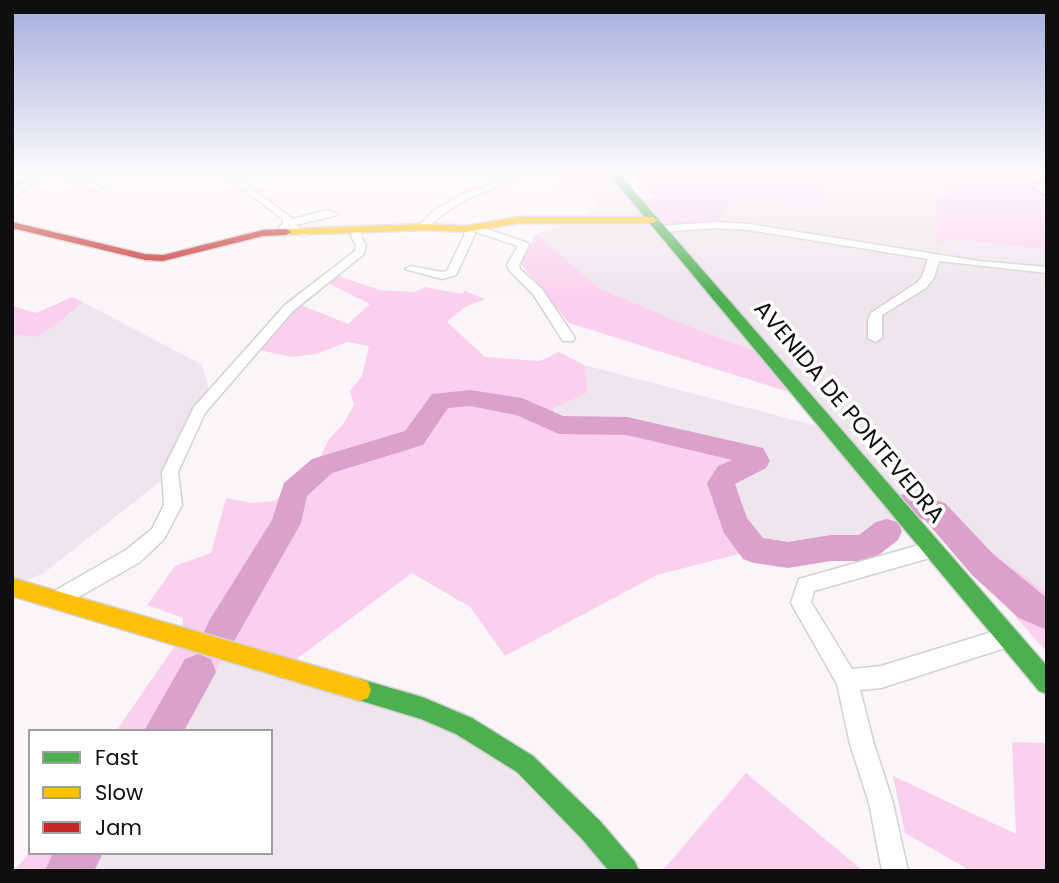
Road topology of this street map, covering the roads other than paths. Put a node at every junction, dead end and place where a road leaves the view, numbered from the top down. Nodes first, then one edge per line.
1 (284, 215) edge
2 (318, 215) edge
3 (435, 215) edge
4 (648, 215) edge
5 (12, 225) edge
6 (288, 225) junction
7 (656, 225) junction
8 (422, 227) junction
9 (471, 228) junction
10 (357, 230) junction
11 (304, 233) junction
12 (268, 234) junction
13 (934, 257) junction
14 (411, 269) dead end
15 (1047, 270) edge
16 (568, 338) dead end
17 (875, 338) dead end
18 (933, 549) junction
19 (12, 587) edge
20 (56, 600) junction
21 (1009, 637) junction
22 (847, 680) junction
23 (1047, 683) edge
24 (626, 871) edge
25 (895, 871) edge

1 - 6 street
2 - 6 street
3 - 8 street
4 - 7 main road, AVENIDA DE PONTEVEDRA
5 - 12 main road
6 - 11 street
6 - 12 street
7 - 9 main road
7 - 13 street
7 - 18 main road, AVENIDA DE PONTEVEDRA
8 - 9 main road
8 - 10 main road
9 - 14 street
9 - 16 street
10 - 11 main road
10 - 20 street
11 - 12 main road
13 - 15 street
13 - 17 street
18 - 21 main road, AVENIDA DE PONTEVEDRA
18 - 22 street
19 - 20 main road
20 - 24 main road
21 - 22 street
21 - 23 main road, AVENIDA DE PONTEVEDRA
22 - 25 street

